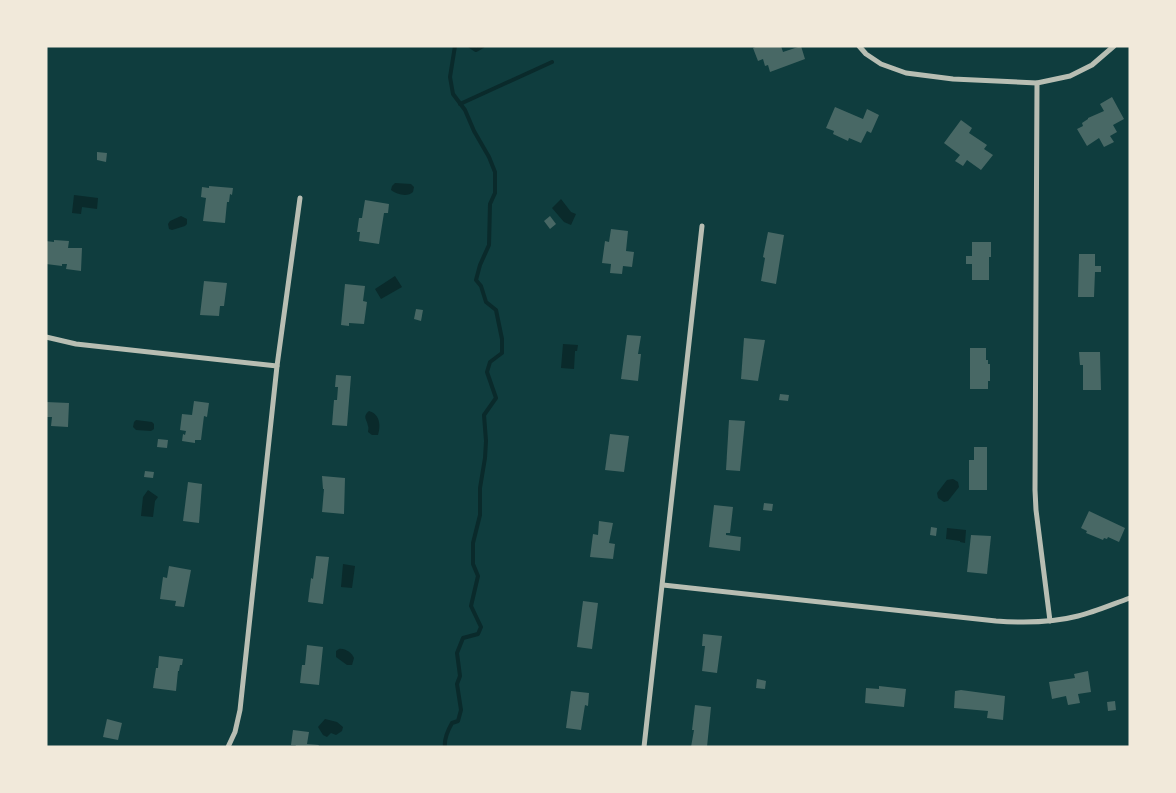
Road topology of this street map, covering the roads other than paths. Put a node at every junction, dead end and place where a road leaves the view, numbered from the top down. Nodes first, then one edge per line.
1 (859, 46) edge
2 (1114, 46) edge
3 (1036, 83) junction
4 (300, 198) dead end
5 (702, 226) dead end
6 (46, 338) edge
7 (277, 366) junction
8 (663, 585) junction
9 (1130, 598) edge
10 (1050, 621) junction
11 (228, 747) edge
12 (644, 747) edge

1 - 3 street
2 - 3 street
3 - 10 street
4 - 7 street
5 - 8 street
6 - 7 street
7 - 11 street
8 - 10 street
8 - 12 street
9 - 10 street

